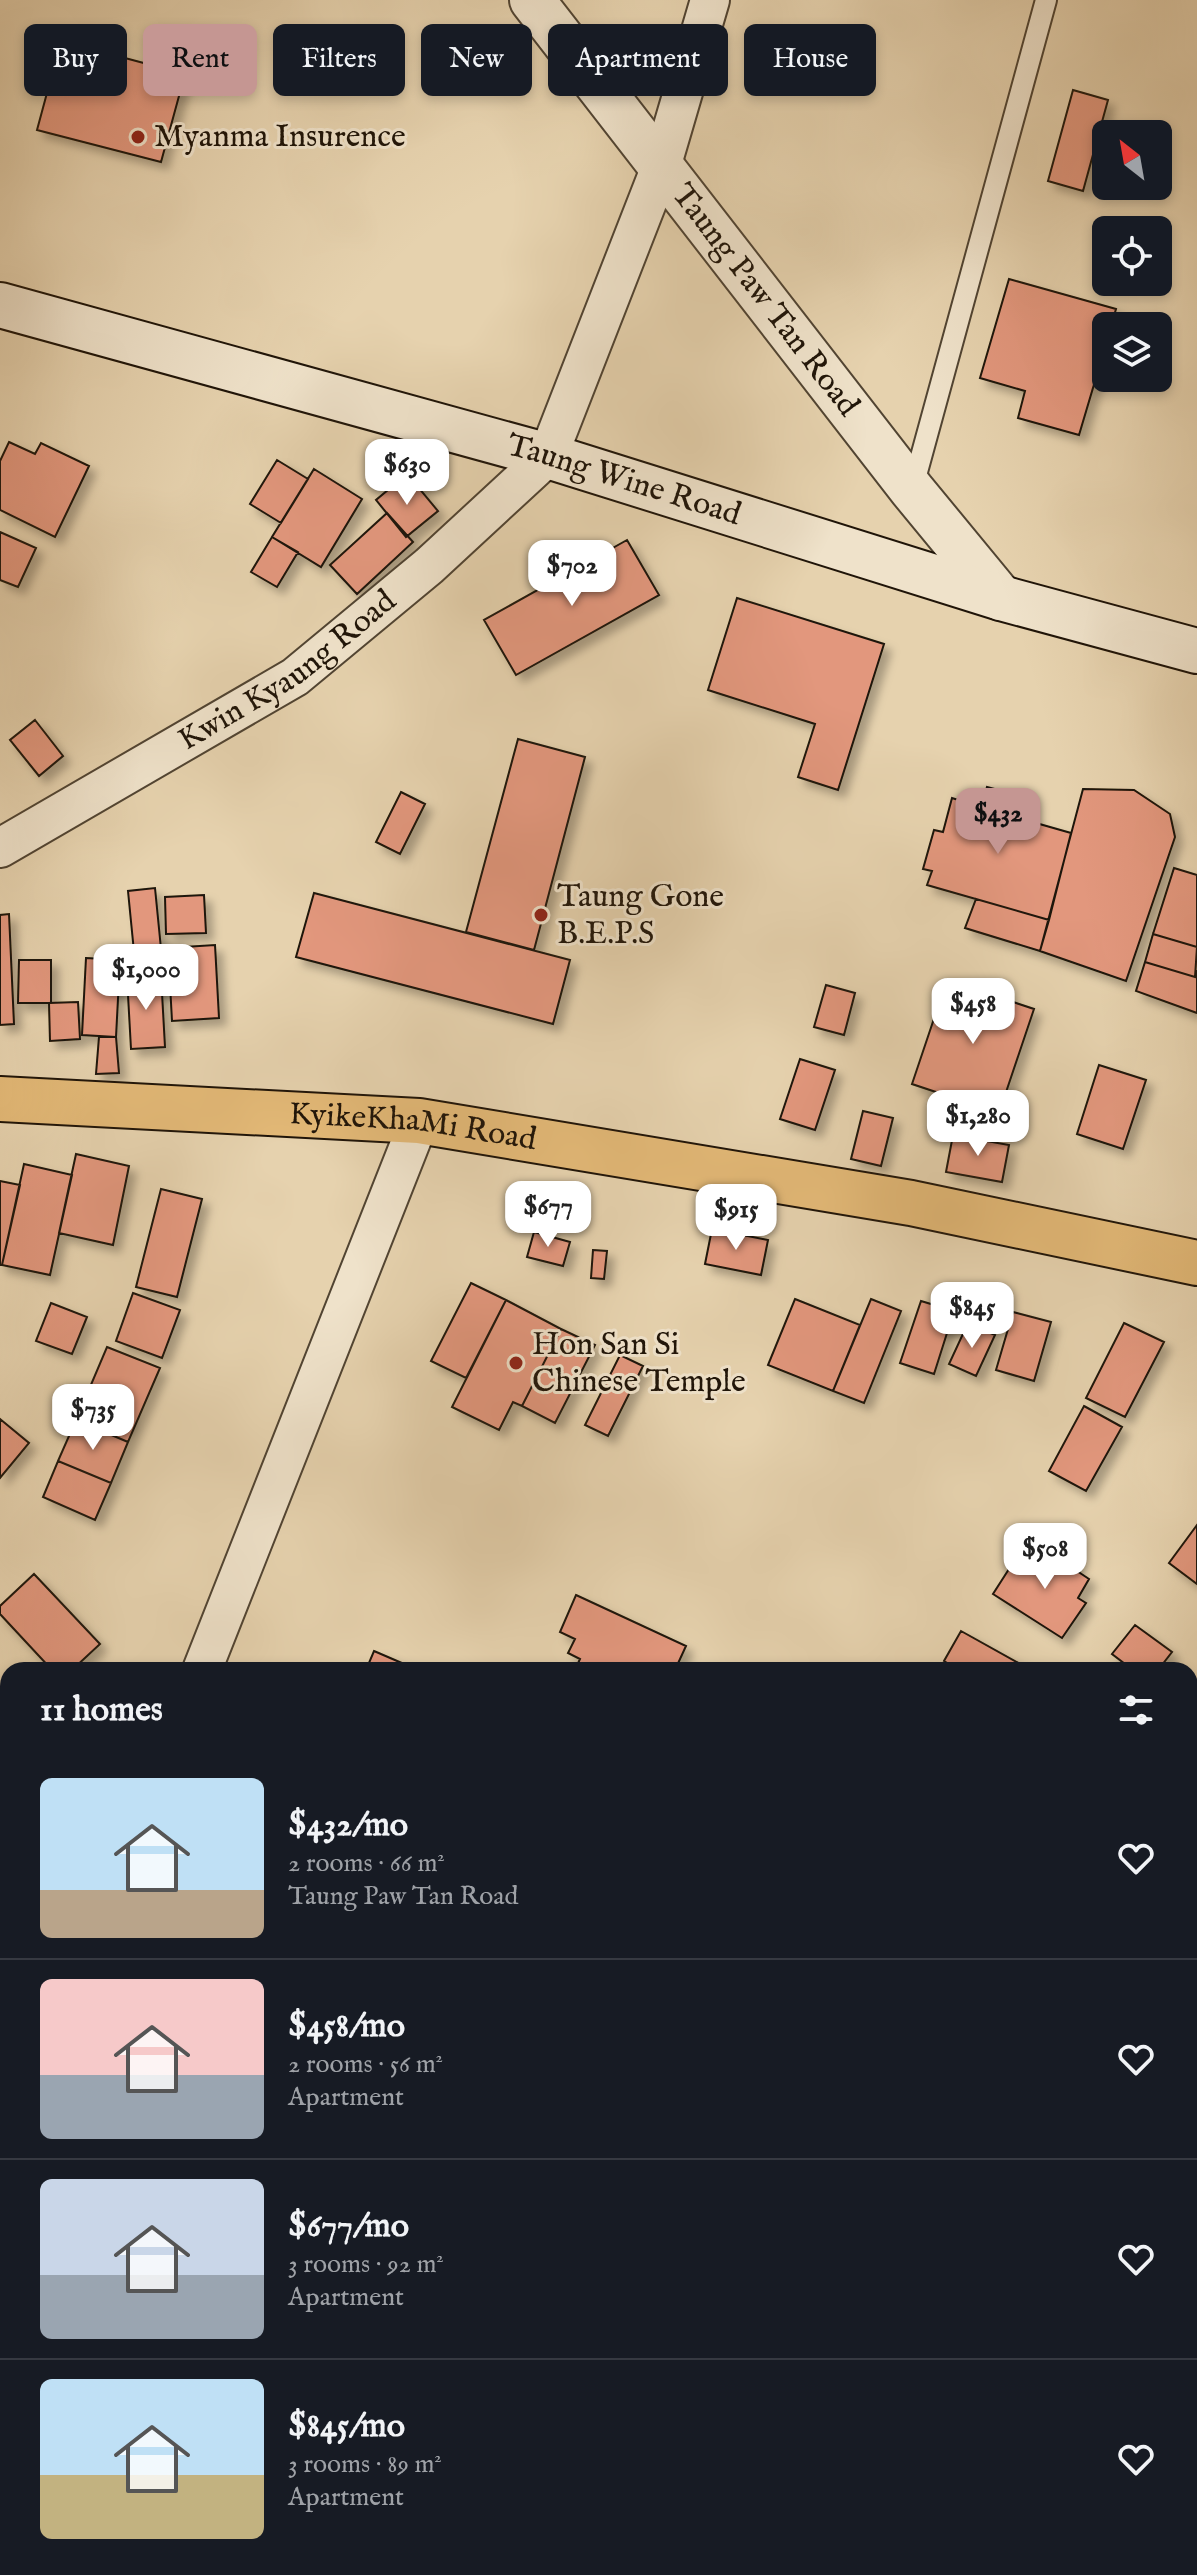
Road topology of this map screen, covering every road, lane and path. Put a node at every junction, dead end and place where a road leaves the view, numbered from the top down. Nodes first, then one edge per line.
1 (532, 0) edge
2 (710, 0) edge
3 (1046, 0) edge
4 (662, 164) junction
5 (0, 305) edge
6 (548, 456) junction
7 (912, 490) junction
8 (1001, 598) junction
9 (1197, 651) edge
10 (0, 848) edge
11 (0, 1099) edge
12 (419, 1121) junction
13 (1197, 1263) edge
14 (205, 1662) edge

1 - 4 main road, Taung Paw Tan Road
2 - 4 street
3 - 7 lane
4 - 6 street
4 - 7 main road, Taung Paw Tan Road
5 - 6 main road, Taung Wine Road
6 - 8 main road, Taung Wine Road
6 - 10 street, Kwin Kyaung Road
7 - 8 main road, Taung Paw Tan Road
8 - 9 main road, Taung Wine Road
11 - 12 main road, KyikeKhaMi Road
12 - 13 main road, KyikeKhaMi Road
12 - 14 street

